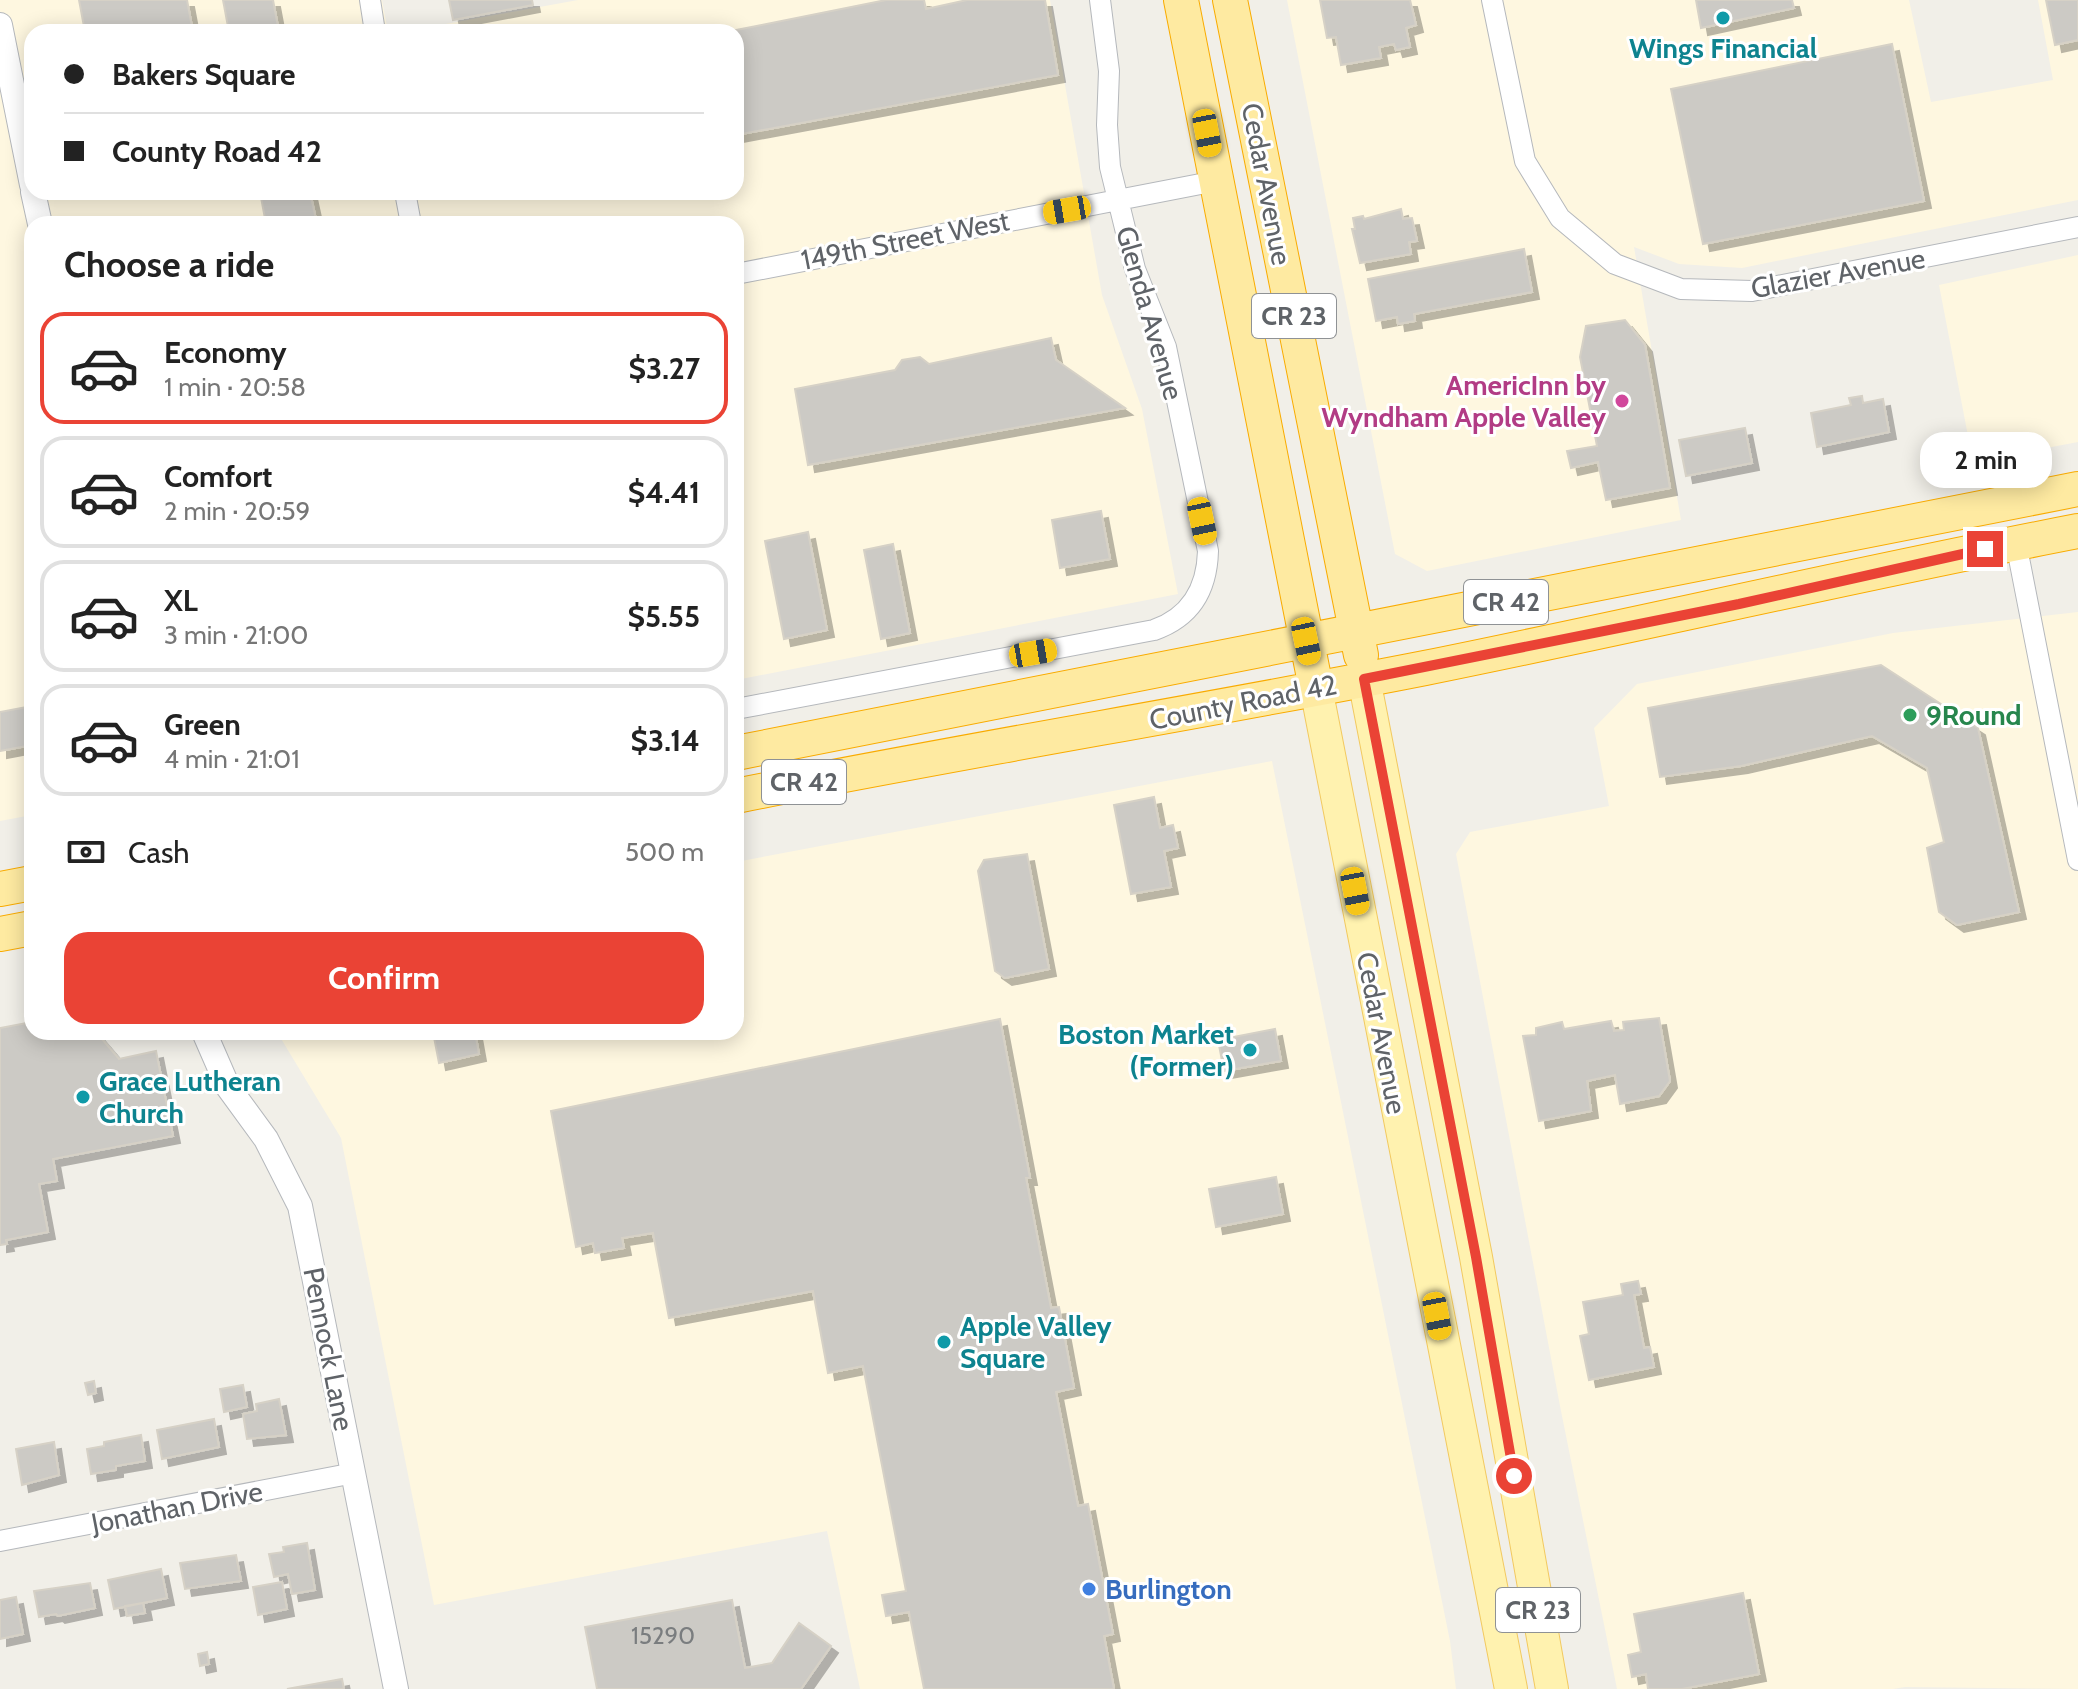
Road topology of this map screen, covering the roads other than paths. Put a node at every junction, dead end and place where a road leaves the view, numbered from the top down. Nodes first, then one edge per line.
1 (370, 0) edge
2 (1100, 0) edge
3 (1181, 0) edge
4 (1230, 0) edge
5 (1492, 0) edge
6 (374, 24) edge
7 (0, 25) edge
8 (24, 145) edge
9 (1216, 181) junction
10 (1118, 201) junction
11 (2078, 227) edge
12 (744, 272) edge
13 (2078, 489) edge
14 (2078, 531) edge
15 (2016, 543) junction
16 (1357, 632) junction
17 (1306, 641) junction
18 (1364, 679) junction
19 (1316, 688) junction
20 (744, 707) edge
21 (744, 751) edge
22 (744, 794) edge
23 (2078, 860) edge
24 (24, 884) edge
25 (0, 889) edge
26 (24, 930) edge
27 (0, 934) edge
28 (207, 1040) edge
29 (354, 1473) junction
30 (0, 1541) edge
31 (396, 1689) edge
32 (1511, 1689) edge
33 (1552, 1689) edge

1 - 6 street
2 - 10 street, Glenda Avenue
3 - 9 highway, Cedar Avenue / CR 23
4 - 16 highway, Cedar Avenue / CR 23
5 - 11 street, Glazier Avenue
7 - 8 street
9 - 10 street, 149th Street West
9 - 17 highway, Cedar Avenue / CR 23
10 - 12 street, 149th Street West
10 - 20 street, Glenda Avenue
13 - 16 highway, County Road 42 / CR 42
14 - 15 highway, County Road 42 / CR 42
15 - 18 highway, County Road 42 / CR 42
15 - 23 street
16 - 17 highway, County Road 42 / CR 42
16 - 18 highway, Cedar Avenue / CR 23
17 - 19 highway, Cedar Avenue / CR 23
17 - 21 highway, County Road 42 / CR 42
18 - 19 highway, County Road 42 / CR 42
18 - 33 main road, Cedar Avenue / CR 23
19 - 22 highway, County Road 42 / CR 42
19 - 32 main road, Cedar Avenue / CR 23
24 - 25 highway
26 - 27 highway
28 - 29 street, Pennock Lane
29 - 30 street, Jonathan Drive
29 - 31 street, Pennock Lane

